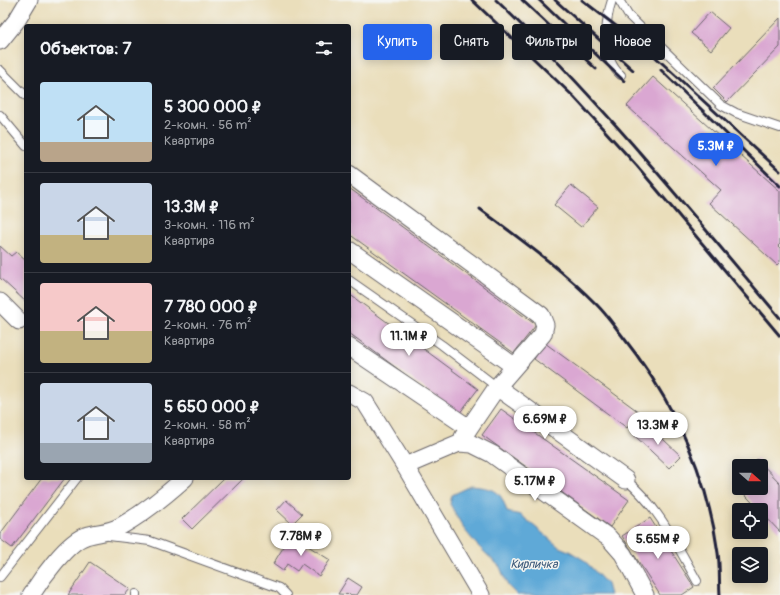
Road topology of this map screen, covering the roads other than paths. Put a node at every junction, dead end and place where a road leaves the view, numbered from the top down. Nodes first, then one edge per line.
1 (29, 0) edge
2 (612, 0) edge
3 (619, 0) edge
4 (0, 41) edge
5 (0, 70) edge
6 (620, 75) dead end
7 (24, 94) edge
8 (0, 116) edge
9 (780, 128) edge
10 (24, 144) edge
11 (351, 175) edge
12 (351, 251) edge
13 (351, 281) edge
14 (0, 302) edge
15 (19, 321) dead end
16 (351, 348) edge
17 (514, 366) junction
18 (497, 387) junction
19 (351, 394) edge
20 (469, 428) junction
21 (459, 443) junction
22 (405, 466) junction
23 (75, 480) edge
24 (182, 480) edge
25 (626, 480) joint
26 (100, 534) junction
27 (0, 577) edge
28 (697, 581) dead end
29 (31, 595) edge
30 (286, 595) edge
31 (481, 595) edge
32 (645, 595) edge

1 - 4 street
2 - 6 lane
3 - 9 lane
5 - 7 lane
8 - 10 lane
11 - 17 street
12 - 17 street
13 - 18 lane
14 - 15 street
16 - 20 street
17 - 18 street
18 - 20 street
18 - 25 street
19 - 22 street
20 - 21 street
21 - 22 street
21 - 32 street
22 - 31 street
23 - 27 lane
24 - 26 street
25 - 28 lane
26 - 29 street
26 - 30 lane

